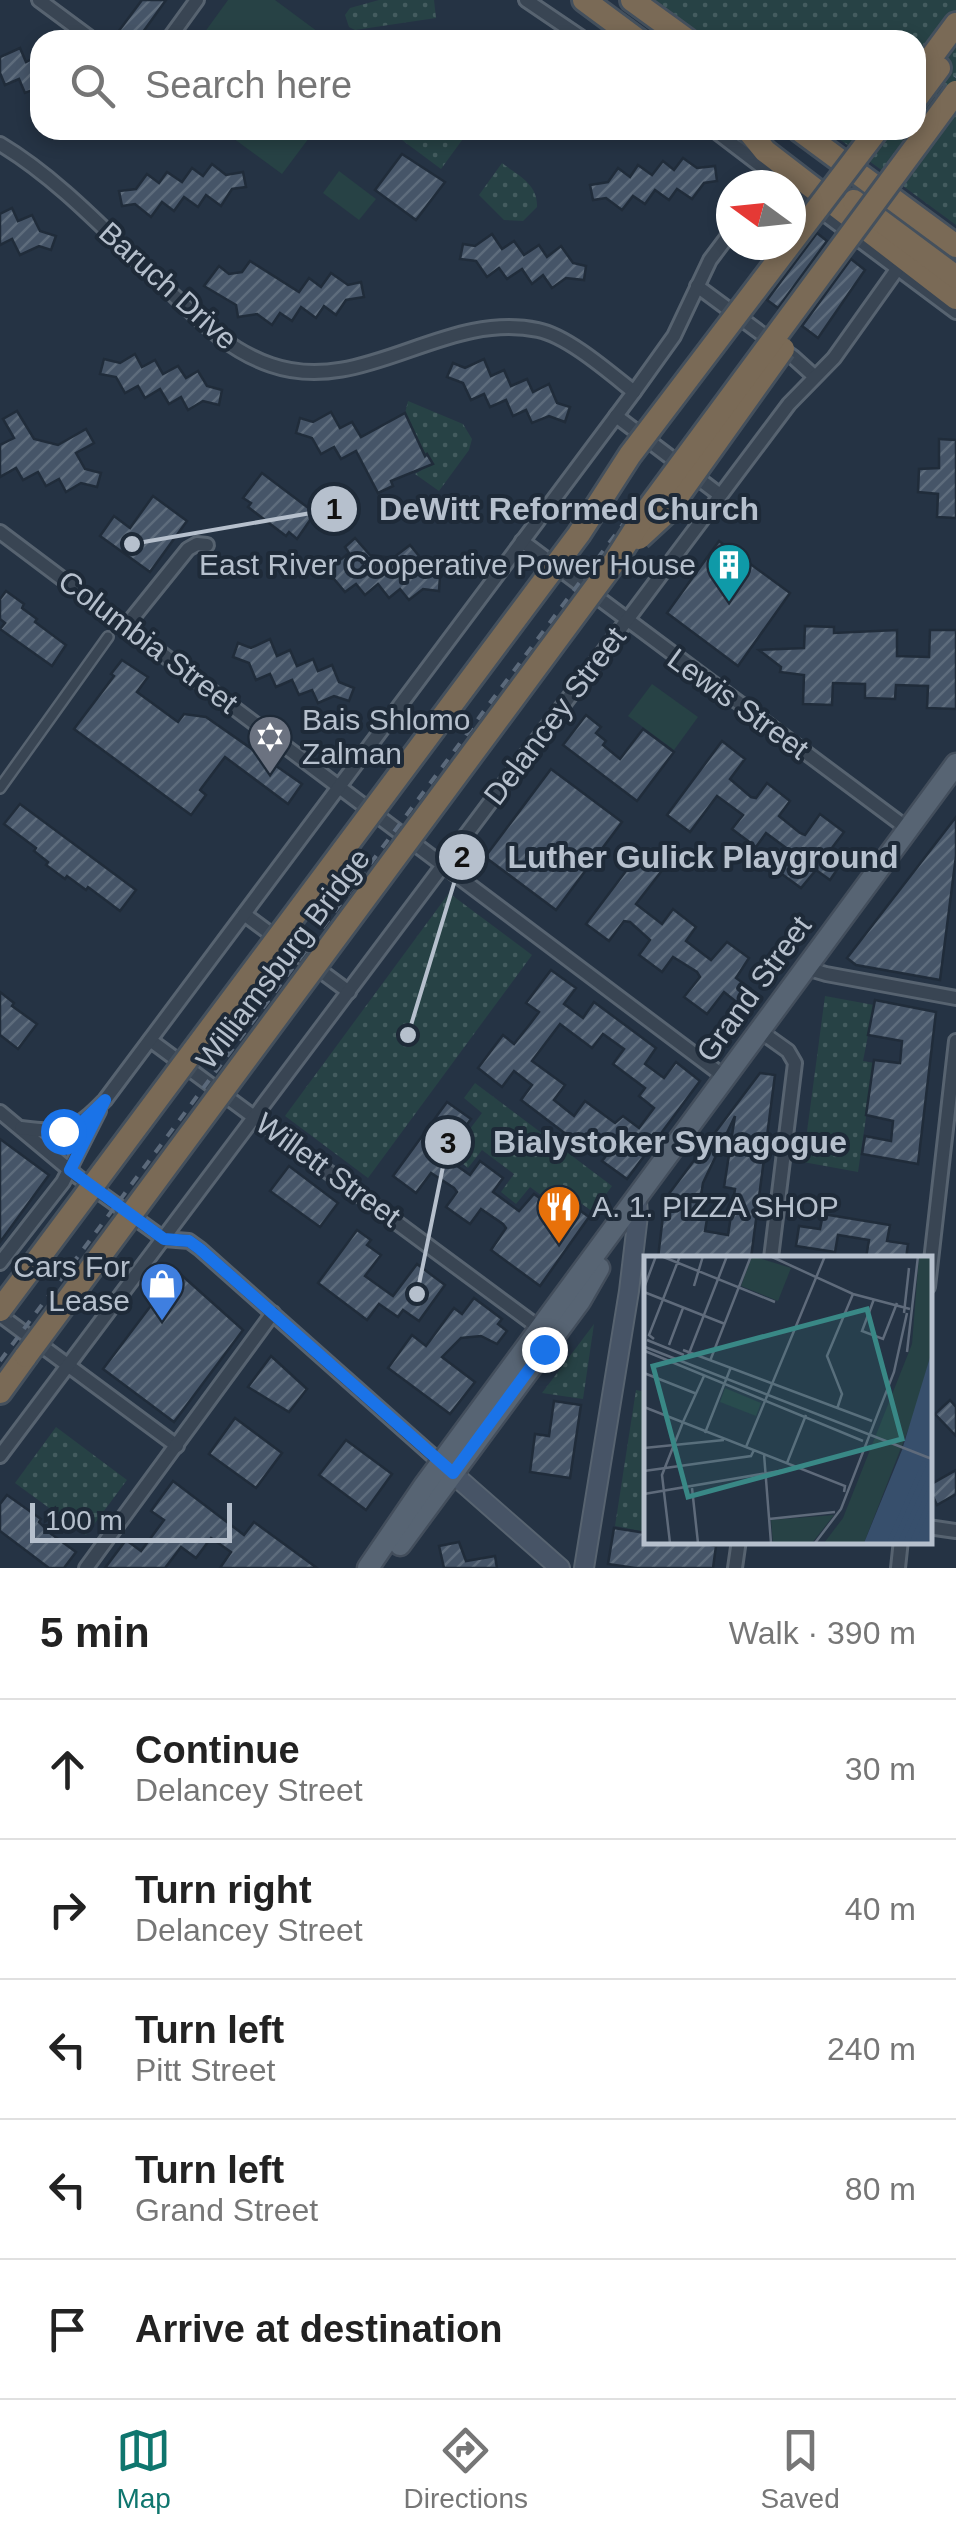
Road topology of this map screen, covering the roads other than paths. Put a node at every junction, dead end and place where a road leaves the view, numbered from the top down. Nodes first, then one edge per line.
1 (39, 0) edge
2 (197, 0) edge
3 (526, 0) edge
4 (584, 0) edge
5 (617, 0) edge
6 (632, 0) edge
7 (956, 24) edge
8 (80, 30) edge
9 (175, 30) edge
10 (570, 30) edge
11 (624, 30) edge
12 (658, 30) edge
13 (673, 30) edge
14 (956, 46) edge
15 (926, 64) edge
16 (926, 86) edge
17 (956, 92) edge
18 (956, 117) edge
19 (926, 132) edge
20 (725, 140) edge
21 (756, 140) edge
22 (771, 140) edge
23 (813, 140) edge
24 (869, 140) edge
25 (885, 140) edge
26 (920, 140) edge
27 (0, 144) edge
28 (758, 170) edge
29 (806, 200) edge
30 (956, 246) edge
31 (716, 252) edge
32 (898, 268) junction
33 (956, 277) edge
34 (697, 286) junction
35 (956, 298) edge
36 (956, 312) edge
37 (814, 376) junction
38 (634, 392) junction
39 (616, 416) junction
40 (720, 496) junction
41 (0, 532) edge
42 (579, 534) junction
43 (522, 542) junction
44 (207, 545) dead end
45 (615, 561) junction
46 (626, 621) junction
47 (126, 626) junction
48 (108, 637) dead end
49 (956, 765) edge
50 (340, 786) junction
51 (0, 788) edge
52 (908, 829) junction
53 (442, 867) junction
54 (244, 914) junction
55 (806, 968) junction
56 (349, 992) junction
57 (956, 998) edge
58 (760, 1031) junction
59 (150, 1040) junction
60 (956, 1042) edge
61 (726, 1078) junction
62 (105, 1100) junction
63 (0, 1112) edge
64 (255, 1117) junction
65 (21, 1128) junction
66 (70, 1170) junction
67 (637, 1202) junction
68 (164, 1239) junction
69 (771, 1256) edge
70 (931, 1261) edge
71 (0, 1264) edge
72 (0, 1312) edge
73 (273, 1312) junction
74 (547, 1333) junction
75 (68, 1366) junction
76 (0, 1392) edge
77 (176, 1446) junction
78 (0, 1456) edge
79 (447, 1468) junction
80 (931, 1527) edge
81 (956, 1531) edge
82 (739, 1543) edge
83 (901, 1543) edge
84 (86, 1568) edge
85 (368, 1568) edge
86 (382, 1568) edge
87 (560, 1568) edge
88 (584, 1568) edge
89 (735, 1568) edge
90 (898, 1568) edge

1 - 8 street
2 - 9 street
3 - 10 street
4 - 11 highway
5 - 12 highway
6 - 13 highway
7 - 15 highway
14 - 16 highway
17 - 19 highway, Williamsburg Bridge, bridge
18 - 45 highway, Williamsburg Bridge, bridge
20 - 28 street
21 - 35 highway
22 - 33 highway
23 - 30 highway
24 - 42 highway, Williamsburg Bridge, bridge
25 - 42 highway, Williamsburg Bridge, bridge
26 - 45 highway, Williamsburg Bridge, bridge
27 - 38 street, Baruch Drive
29 - 32 street
31 - 34 street
32 - 36 street
32 - 37 street, Delancey Street
34 - 37 street
34 - 38 street
37 - 40 street, Delancey Street
38 - 39 street
39 - 40 street
39 - 43 street
40 - 46 street, Delancey Street
41 - 47 street, Columbia Street
42 - 72 highway, Williamsburg Bridge, bridge
43 - 46 street, Lewis Street
43 - 50 street
44 - 47 street
45 - 76 highway, Williamsburg Bridge, bridge
46 - 52 street, Lewis Street
46 - 53 street, Delancey Street
47 - 50 street, Columbia Street
48 - 51 street
49 - 52 main road, Grand Street
50 - 53 street, Columbia Street
50 - 54 street
52 - 55 main road, Grand Street
53 - 56 street, Delancey Street
53 - 61 street, Columbia Street
54 - 56 street
54 - 59 street
55 - 57 street
55 - 58 main road, Grand Street
56 - 64 street, Delancey Street
58 - 61 main road, Grand Street
58 - 69 street
59 - 62 street
59 - 64 street, Willett Street
60 - 70 street
61 - 67 main road, Grand Street
62 - 65 street
62 - 66 street
63 - 65 street
64 - 68 street, Delancey Street
64 - 74 street, Willett Street
65 - 66 street
66 - 68 street
66 - 71 street
67 - 74 main road, Grand Street
67 - 88 main road
68 - 73 street
68 - 75 street, Delancey Street
72 - 75 street
73 - 77 street
73 - 79 street
74 - 79 main road, Grand Street
75 - 77 street
75 - 78 street, Delancey Street
77 - 84 street
79 - 85 main road, Grand Street
79 - 86 main road, Grand Street
79 - 87 main road
80 - 81 street
82 - 89 street
83 - 90 street

